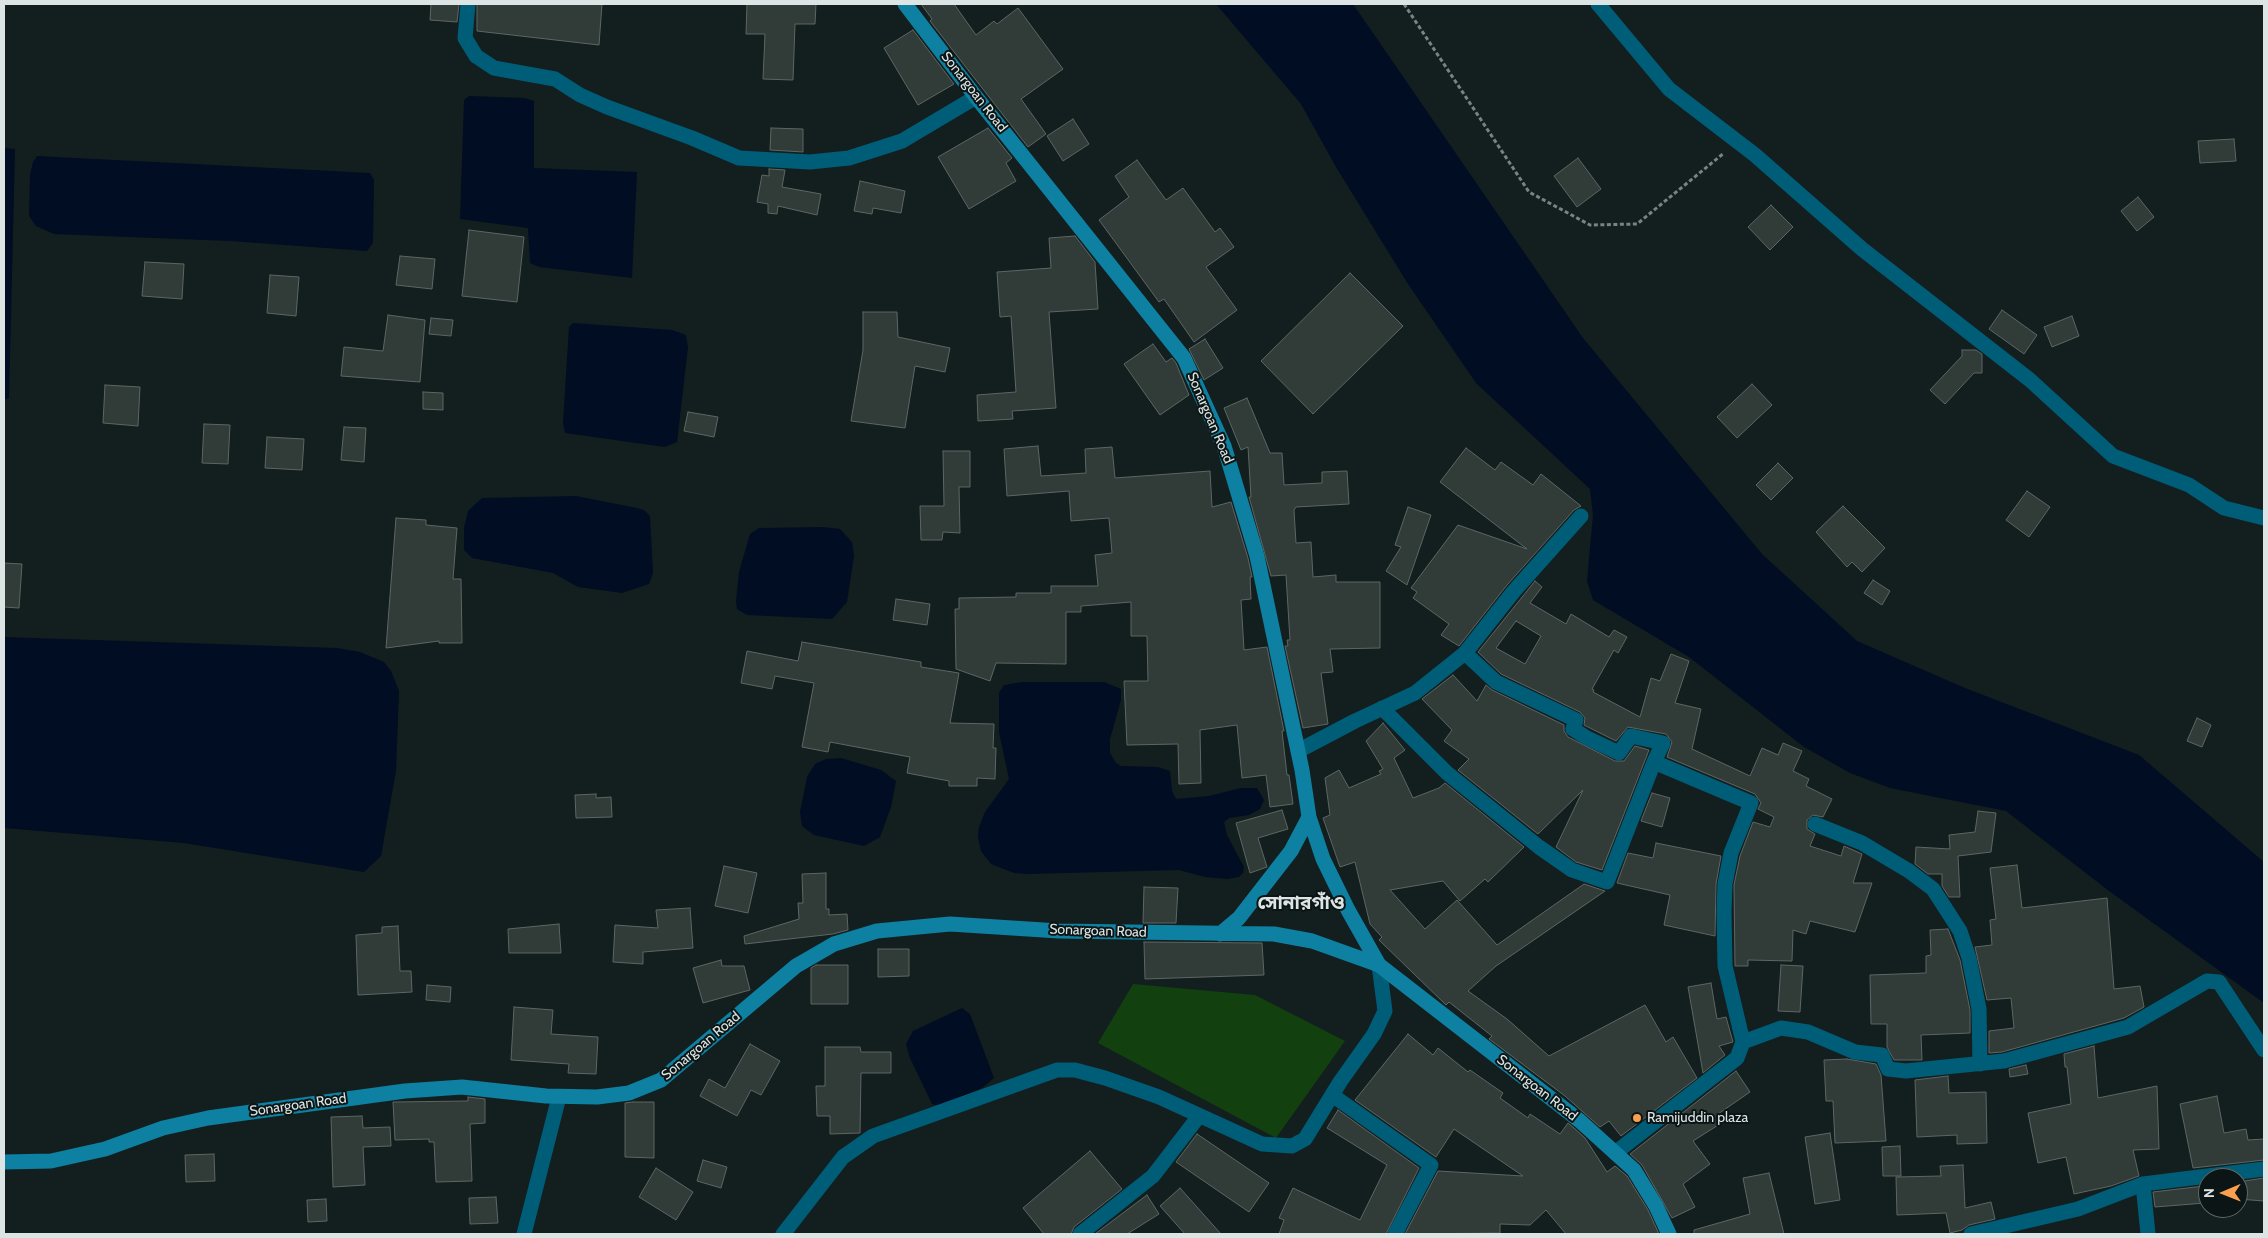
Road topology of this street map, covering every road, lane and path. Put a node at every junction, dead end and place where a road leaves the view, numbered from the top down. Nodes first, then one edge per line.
1 (468, 4) edge
2 (906, 4) edge
3 (1404, 4) edge
4 (1598, 4) edge
5 (976, 97) junction
6 (1737, 143) junction
7 (1580, 516) dead end
8 (2264, 518) edge
9 (1465, 654) junction
10 (1382, 708) junction
11 (1298, 751) junction
12 (1654, 762) junction
13 (1309, 817) junction
14 (1815, 824) dead end
15 (1220, 934) junction
16 (1380, 965) junction
17 (1743, 1042) junction
18 (2264, 1050) edge
19 (1980, 1064) junction
20 (1332, 1095) junction
21 (559, 1096) junction
22 (1199, 1116) junction
23 (1615, 1153) junction
24 (4, 1162) edge
25 (2264, 1169) edge
26 (2143, 1184) junction
27 (524, 1234) edge
28 (782, 1234) edge
29 (1080, 1234) edge
30 (1395, 1234) edge
31 (1669, 1234) edge
32 (1971, 1234) edge
33 (2148, 1234) edge

1 - 5 street
2 - 5 main road, Sonargoan Road
3 - 6 path
4 - 6 street
5 - 11 main road, Sonargoan Road
6 - 8 street
7 - 9 street
9 - 10 street
9 - 12 street
10 - 11 street
10 - 12 street
11 - 13 main road, Sonargoan Road
12 - 17 street
13 - 15 main road
13 - 16 main road, Sonargoan Road
14 - 19 street
15 - 16 main road, Sonargoan Road
15 - 21 main road, Sonargoan Road
16 - 20 street
16 - 23 main road, Sonargoan Road
17 - 19 street
17 - 23 street
18 - 19 street
20 - 22 street
20 - 30 street
21 - 24 main road, Sonargoan Road
21 - 27 street
22 - 28 street
22 - 29 street
23 - 31 main road, Sonargoan Road
25 - 26 street
26 - 32 street
26 - 33 street

